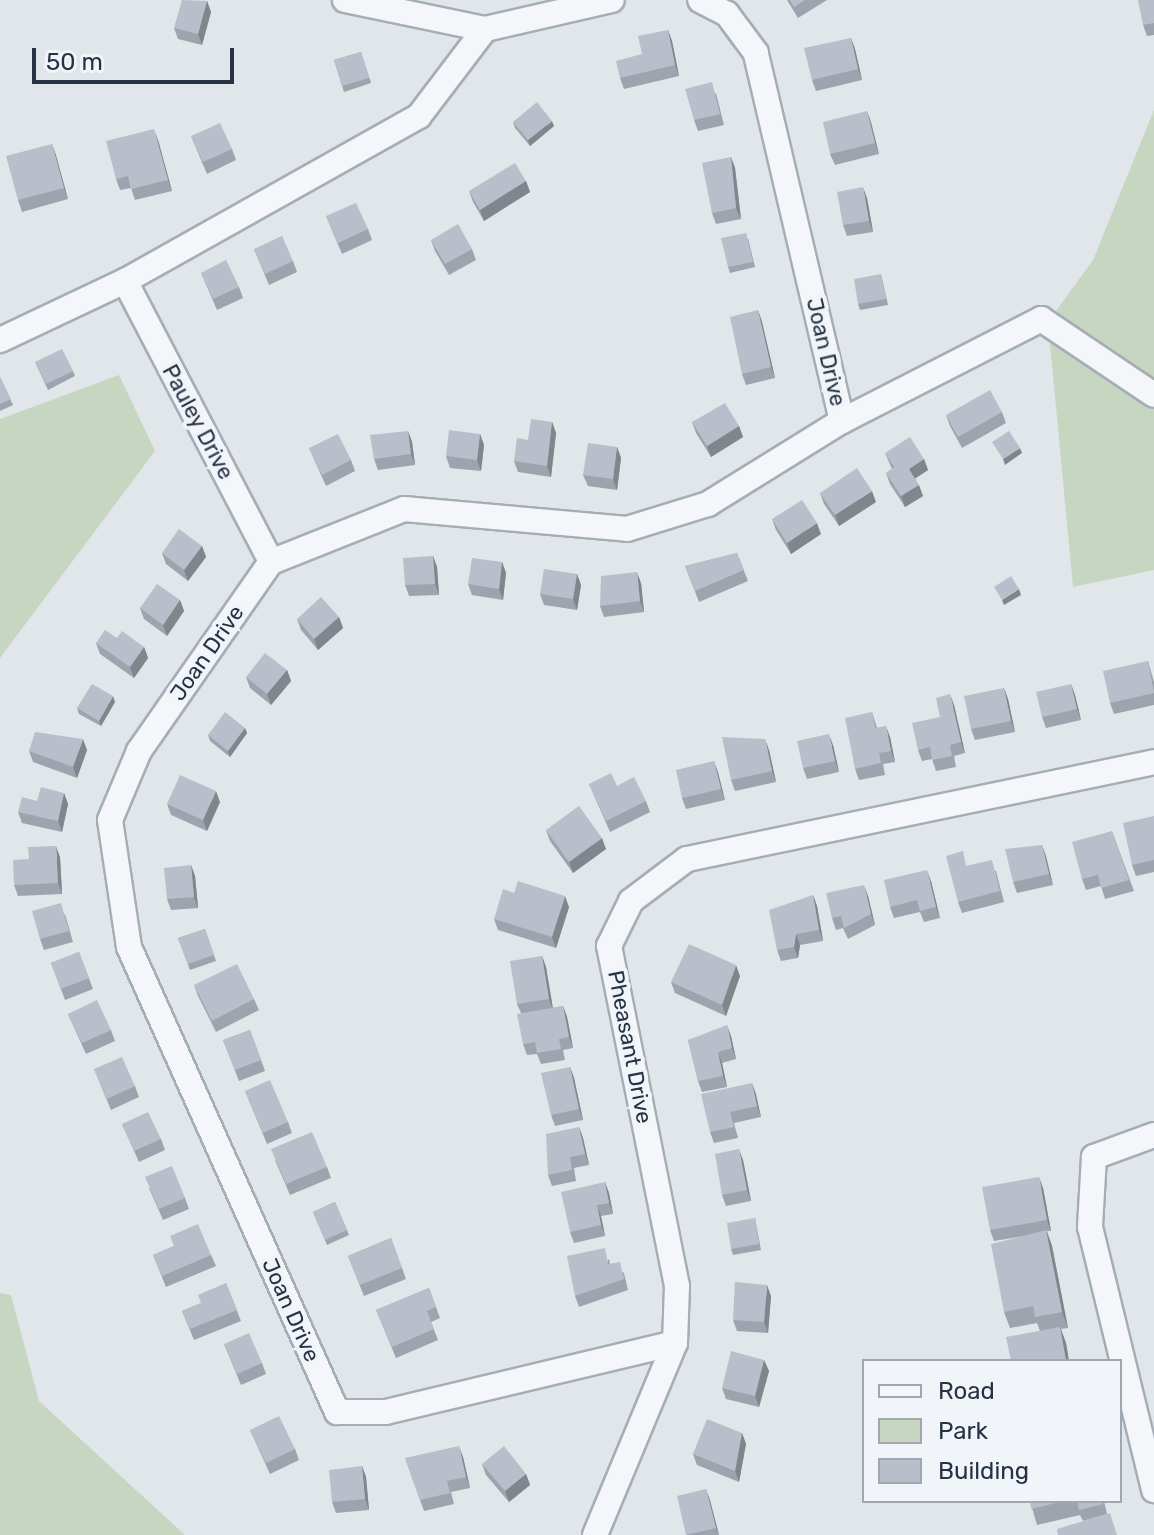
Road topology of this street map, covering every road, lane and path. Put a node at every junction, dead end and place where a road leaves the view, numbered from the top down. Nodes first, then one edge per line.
1 (345, 0) edge
2 (612, 0) edge
3 (700, 0) edge
4 (485, 29) junction
5 (125, 281) junction
6 (0, 340) edge
7 (1154, 395) edge
8 (842, 421) junction
9 (271, 562) junction
10 (1154, 762) edge
11 (1154, 1135) edge
12 (675, 1343) junction
13 (1154, 1490) edge
14 (595, 1535) edge

1 - 4 street
2 - 4 street
3 - 8 street, Joan Drive
4 - 5 street
5 - 6 street
5 - 9 street, Pauley Drive
7 - 8 street
8 - 9 street, Joan Drive
9 - 12 street, Joan Drive
10 - 12 street, Pheasant Drive
11 - 13 street
12 - 14 street, Pheasant Drive

